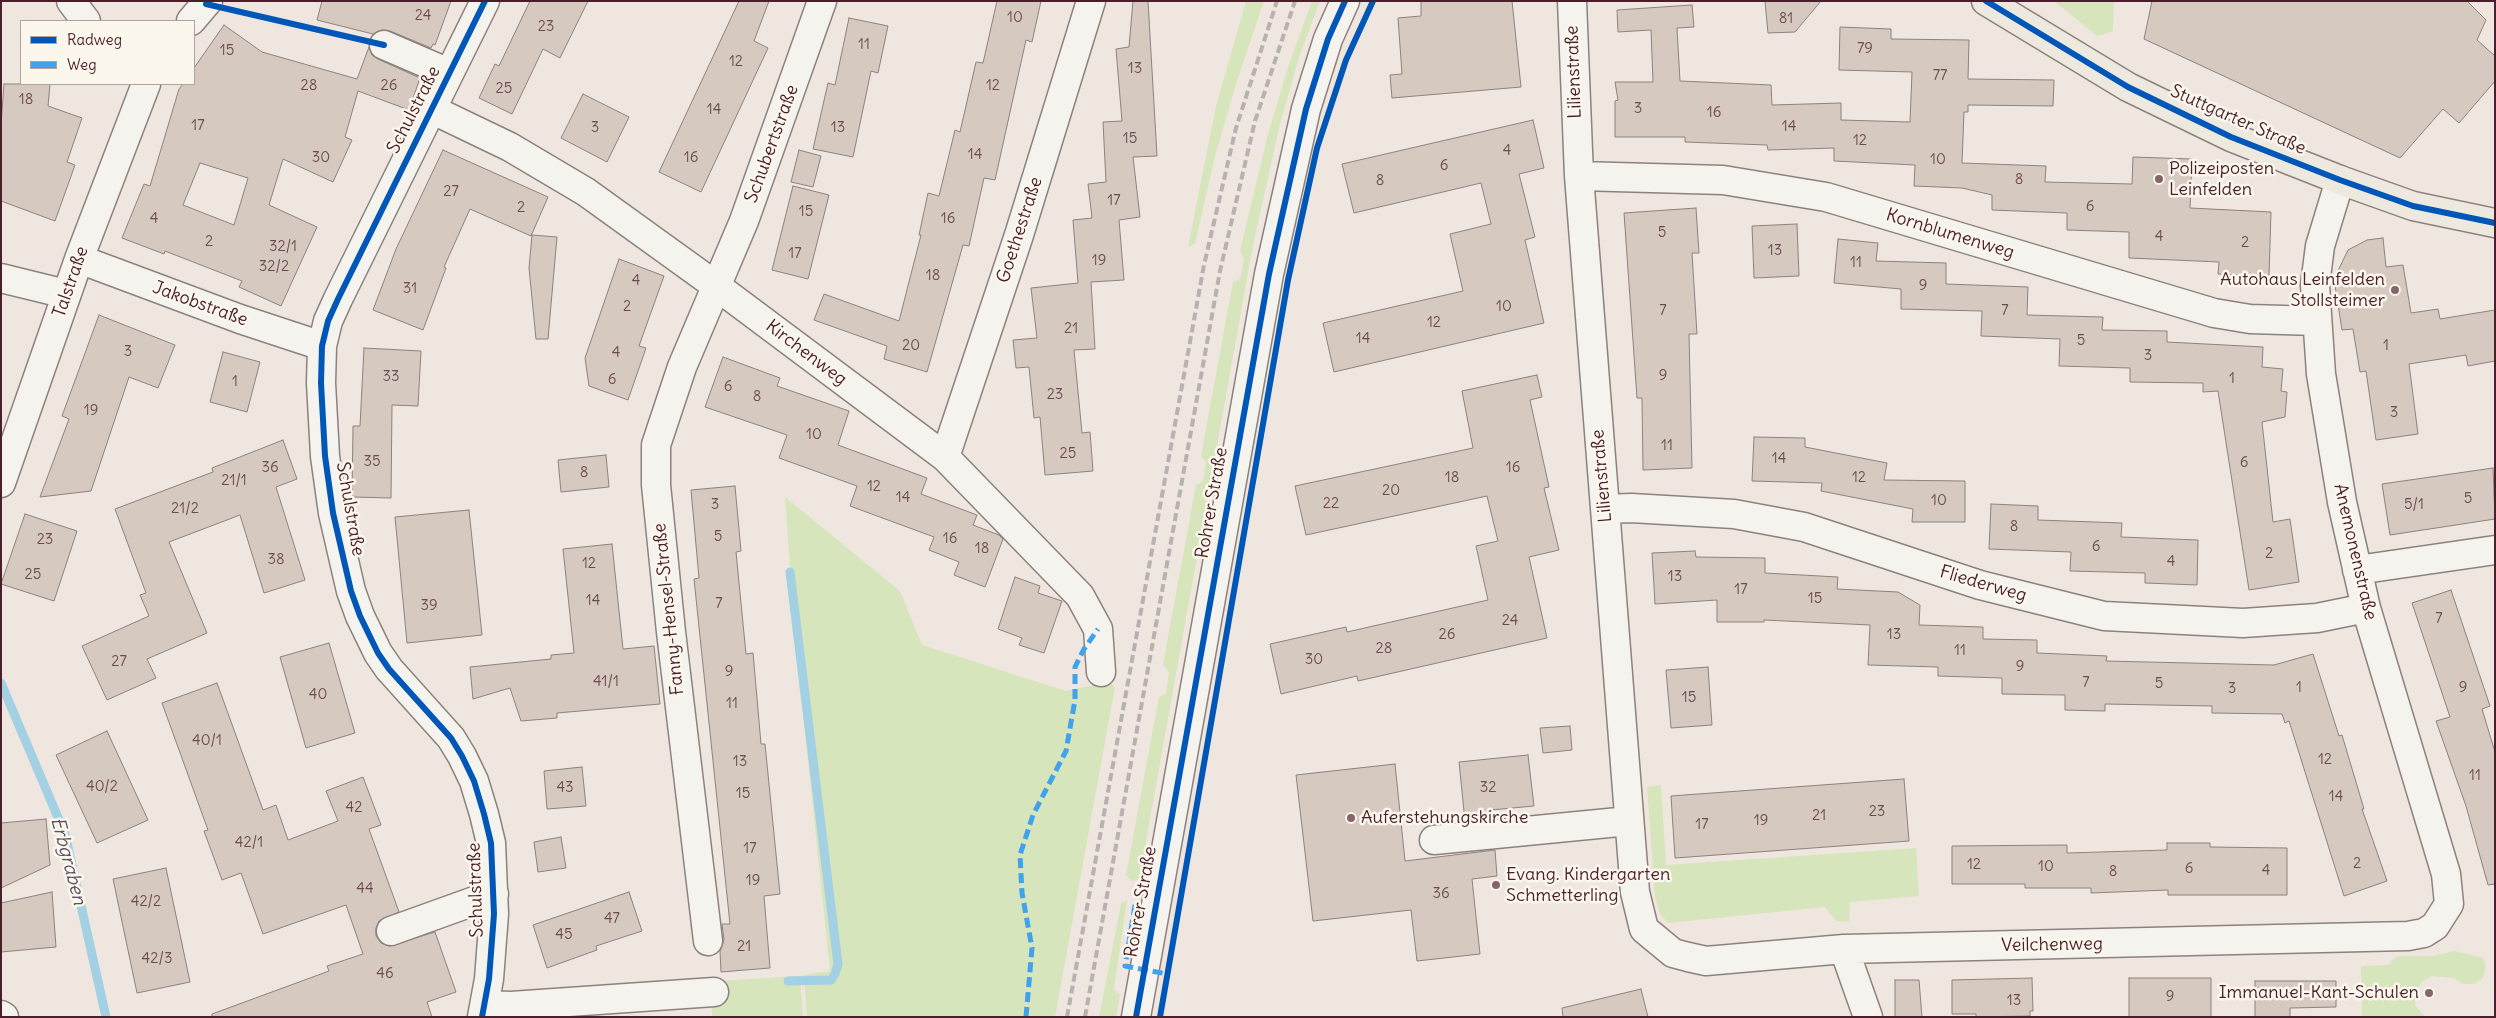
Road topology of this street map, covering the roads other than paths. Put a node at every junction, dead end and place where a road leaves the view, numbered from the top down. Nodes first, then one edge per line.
1 (71, 1) edge
2 (208, 1) edge
3 (485, 1) edge
4 (822, 1) edge
5 (1091, 1) edge
6 (1344, 1) edge
7 (1572, 1) edge
8 (1986, 1) edge
9 (85, 20) edge
10 (192, 20) edge
11 (384, 44) dead end
12 (449, 73) junction
13 (146, 85) edge
14 (431, 109) junction
15 (1579, 176) junction
16 (2340, 180) junction
17 (2495, 223) edge
18 (79, 259) junction
19 (1, 278) edge
20 (715, 285) junction
21 (66, 294) junction
22 (2316, 321) junction
23 (322, 346) junction
24 (945, 457) junction
25 (1, 483) edge
26 (1605, 509) junction
27 (2495, 550) edge
28 (2357, 570) junction
29 (2366, 608) junction
30 (1101, 672) dead end
31 (1629, 821) junction
32 (1434, 840) dead end
33 (494, 894) junction
34 (2443, 917) joint
35 (391, 931) dead end
36 (708, 941) dead end
37 (1660, 943) joint
38 (1844, 949) junction
39 (714, 992) dead end
40 (484, 1011) edge
41 (1136, 1017) edge
42 (1868, 1017) edge

1 - 9 street
2 - 10 street
3 - 12 street, Schulstraße
4 - 20 street, Schubertstraße
5 - 24 street, Goethestraße
6 - 41 street, Rohrer Straße
7 - 15 street, Lilienstraße
8 - 16 main road, Stuttgarter Straße
11 - 12 street
12 - 14 street, Schulstraße
13 - 18 street, Talstraße
14 - 20 street, Kirchenweg
14 - 23 street, Schulstraße
15 - 22 street, Kornblumenweg
15 - 26 street, Lilienstraße
16 - 17 main road, Stuttgarter Straße
16 - 22 street, Anemonenstraße
18 - 21 street, Talstraße
18 - 23 street, Jakobstraße
19 - 21 street
20 - 24 street, Kirchenweg
20 - 36 street, Fanny-Hensel-Straße
21 - 25 street, Talstraße
22 - 28 street, Anemonenstraße
23 - 33 street, Schulstraße
24 - 30 street, Kirchenweg
26 - 29 street, Fliederweg
26 - 31 street, Lilienstraße
27 - 28 street
28 - 29 street, Anemonenstraße
29 - 34 street, Anemonenstraße
31 - 32 street
31 - 37 street, Lilienstraße
33 - 35 street
33 - 40 street, Schulstraße
34 - 38 street, Veilchenweg
37 - 38 street, Veilchenweg
38 - 42 street
39 - 40 street, Schulstraße

